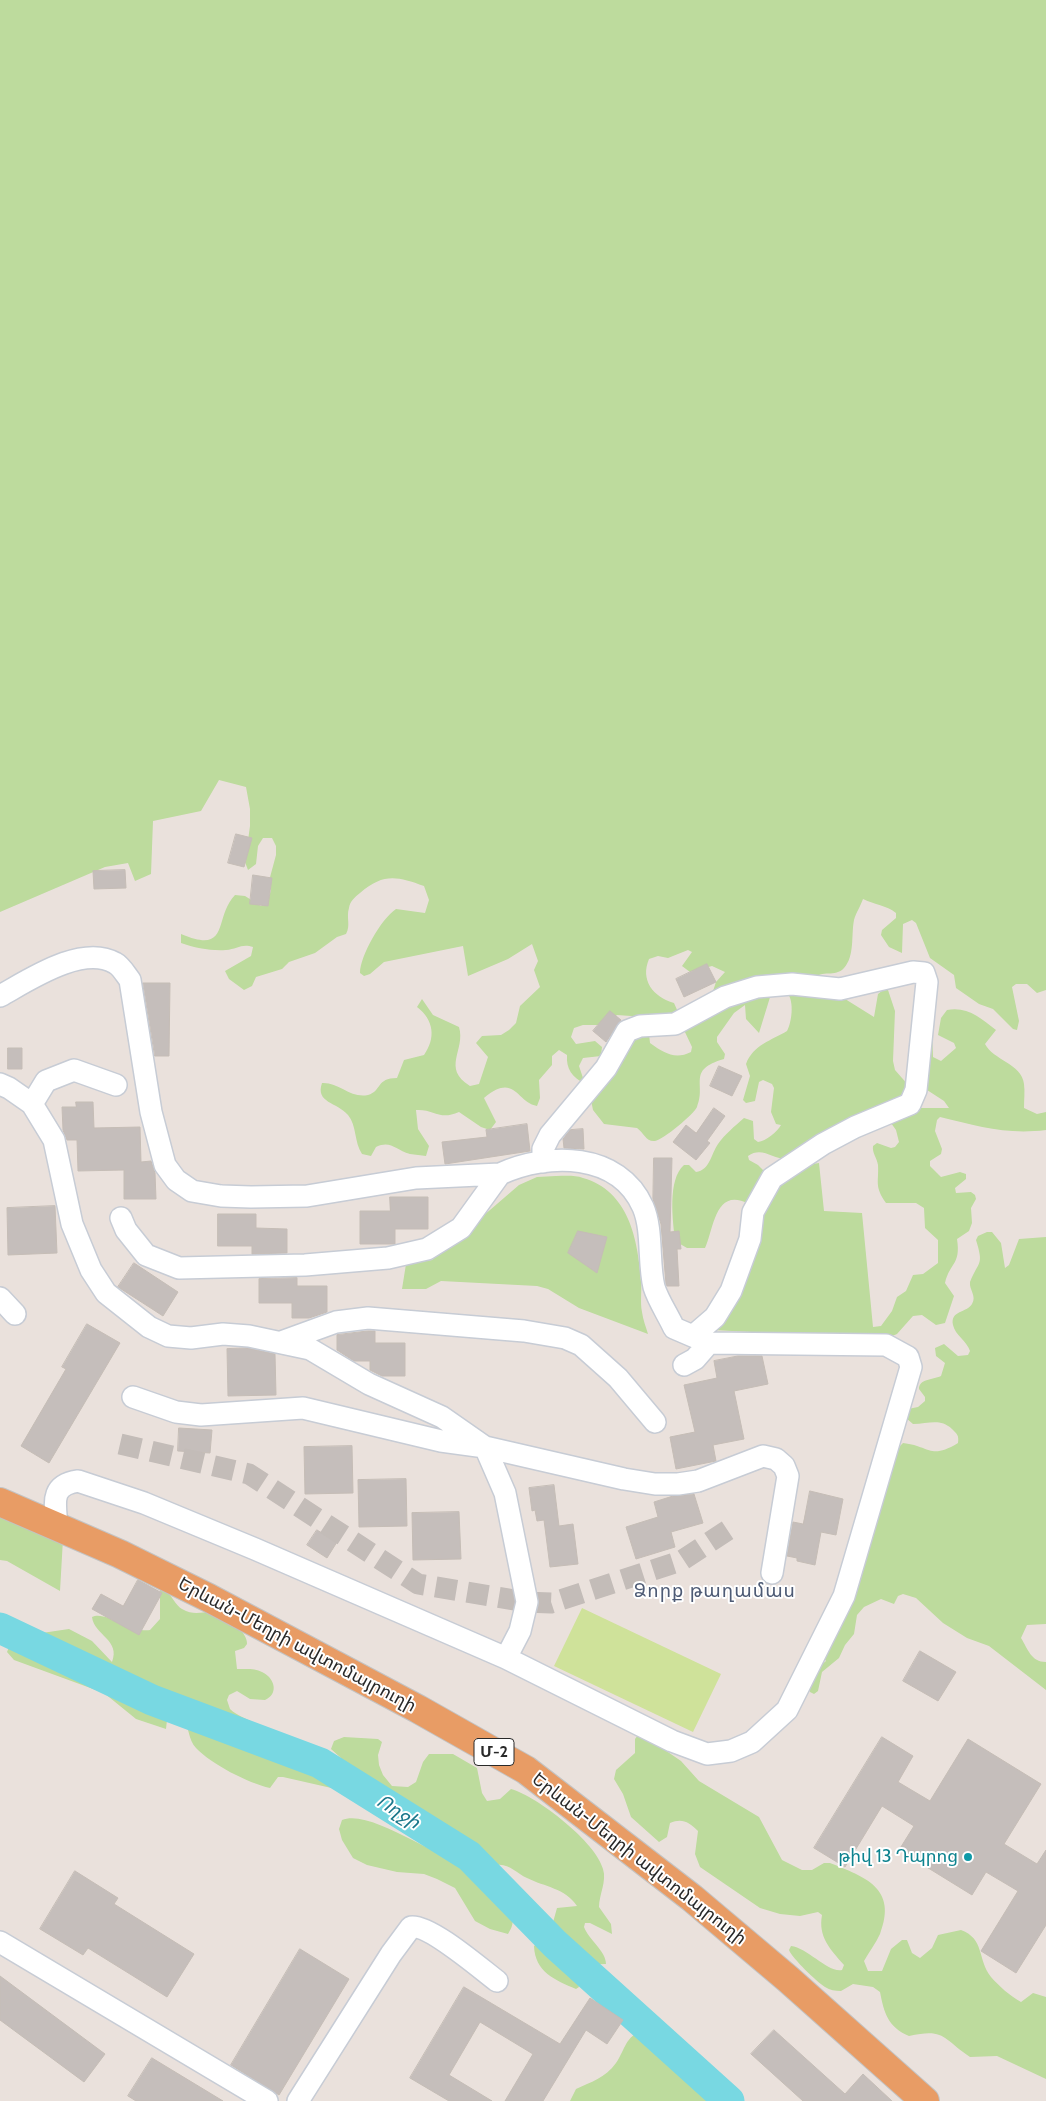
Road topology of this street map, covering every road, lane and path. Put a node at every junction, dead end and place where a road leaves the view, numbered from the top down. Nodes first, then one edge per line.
1 (0, 996) edge
2 (0, 1084) edge
3 (116, 1085) dead end
4 (32, 1104) junction
5 (543, 1162) junction
6 (500, 1174) junction
7 (121, 1218) dead end
8 (0, 1298) edge
9 (15, 1314) dead end
10 (701, 1340) junction
11 (281, 1342) junction
12 (684, 1365) dead end
13 (133, 1397) dead end
14 (655, 1422) dead end
15 (485, 1448) junction
16 (0, 1502) edge
17 (57, 1525) junction
18 (772, 1572) dead end
19 (506, 1658) junction
20 (0, 1942) edge
21 (497, 1981) dead end
22 (267, 2101) edge
23 (298, 2101) edge
24 (925, 2101) edge

1 - 6 street
2 - 4 street
3 - 4 street
4 - 11 street
5 - 6 street
5 - 10 street
5 - 10 street
6 - 7 street
8 - 9 street
10 - 12 street
10 - 19 street
11 - 14 street
11 - 15 street
13 - 15 street
15 - 18 street
15 - 19 street
16 - 17 highway, Երևան-Մեղրի ավտոմայրուղի / Մ-2
17 - 19 street
17 - 24 highway, Երևան-Մեղրի ավտոմայրուղի / Մ-2
20 - 22 street
21 - 23 street

